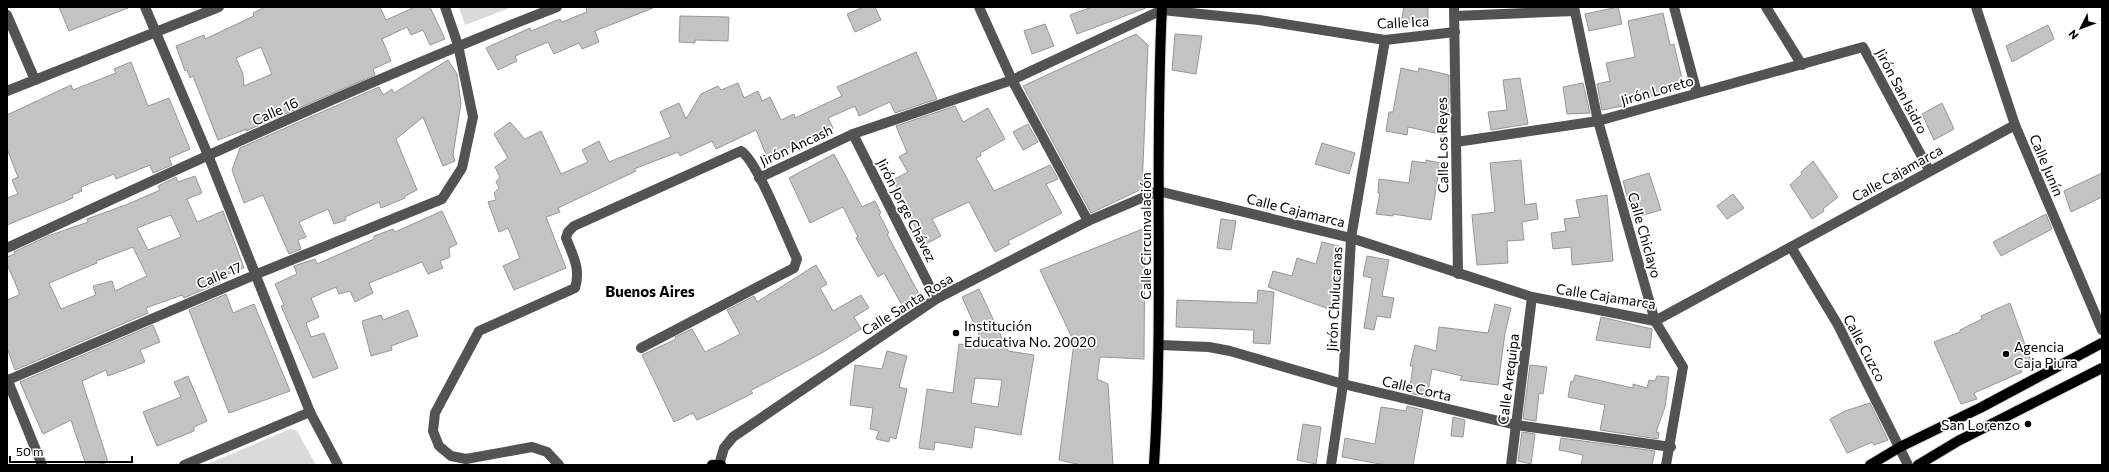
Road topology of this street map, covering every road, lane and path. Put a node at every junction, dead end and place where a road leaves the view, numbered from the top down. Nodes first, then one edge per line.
1 (145, 7) edge
2 (219, 7) edge
3 (445, 7) edge
4 (557, 7) edge
5 (979, 7) edge
6 (1674, 7) edge
7 (1766, 7) edge
8 (1976, 7) edge
9 (1162, 8) edge
10 (1574, 9) edge
11 (1454, 12) edge
12 (7, 15) edge
13 (1455, 32) junction
14 (156, 33) junction
15 (1385, 40) junction
16 (458, 45) junction
17 (1863, 47) joint
18 (1802, 65) junction
19 (35, 80) junction
20 (1012, 80) junction
21 (7, 91) edge
22 (1697, 93) junction
23 (1598, 121) junction
24 (2015, 125) junction
25 (853, 134) junction
26 (1456, 142) junction
27 (208, 156) junction
28 (1929, 170) junction
29 (759, 178) junction
30 (1158, 191) junction
31 (1088, 221) junction
32 (1351, 238) junction
33 (1791, 247) junction
34 (7, 248) edge
35 (257, 274) junction
36 (1458, 274) junction
37 (1532, 298) junction
38 (936, 299) junction
39 (1655, 321) junction
40 (2102, 330) edge
41 (2102, 343) edge
42 (1160, 345) junction
43 (641, 348) dead end
44 (2102, 368) edge
45 (7, 380) edge
46 (1342, 384) junction
47 (310, 412) junction
48 (1516, 425) junction
49 (1671, 447) junction
50 (1900, 447) junction
51 (42, 465) edge
52 (184, 465) edge
53 (338, 465) edge
54 (559, 465) edge
55 (712, 465) edge
56 (720, 465) edge
57 (1154, 465) edge
58 (1331, 465) edge
59 (1511, 465) edge
60 (1666, 465) edge
61 (1870, 465) edge
62 (1908, 465) edge
63 (1918, 465) edge

1 - 14 street
2 - 14 street
3 - 16 street
4 - 16 street, Calle 16
5 - 20 street
6 - 22 street
7 - 18 street
8 - 24 street, Calle Junín
9 - 15 street, Calle Ica
9 - 20 street, Jirón Ancash
9 - 30 main road, Calle Circunvalación
10 - 11 street
10 - 23 street, Calle Chiclayo
11 - 13 street, Calle Los Reyes
12 - 19 street
13 - 15 street, Calle Ica
13 - 26 street, Calle Los Reyes
14 - 19 street
14 - 27 street
15 - 32 street, Jirón Chulucanas
16 - 27 street, Calle 16
16 - 35 street, Calle 17
17 - 18 street, Jirón Loreto
17 - 28 street, Jirón San Isidro
18 - 22 street, Jirón Loreto
19 - 21 street
20 - 25 street, Jirón Ancash
20 - 31 street
22 - 23 street, Jirón Loreto
23 - 26 street, Jirón Loreto
23 - 39 street, Calle Chiclayo
24 - 28 street, Calle Cajamarca
24 - 40 street, Calle Junín
25 - 29 street, Jirón Ancash
25 - 38 street, Jirón Jorge Chávez
26 - 36 street, Calle Los Reyes
27 - 34 street, Calle 16
27 - 35 street
28 - 33 street, Calle Cajamarca
29 - 43 street
29 - 54 street, Jirón Ancash
30 - 31 street, Calle Santa Rosa
30 - 32 street, Calle Cajamarca
30 - 42 main road, Calle Circunvalación
31 - 38 street, Calle Santa Rosa
32 - 36 street, Calle Cajamarca
32 - 46 street, Jirón Chulucanas
33 - 39 street, Calle Cajamarca
33 - 50 street, Calle Cuzco
35 - 45 street, Calle 17
35 - 47 street
36 - 37 street, Calle Cajamarca
37 - 39 street, Calle Cajamarca
37 - 48 street, Calle Arequipa
38 - 56 street, Calle Santa Rosa
39 - 49 street, Calle Chiclayo
41 - 50 main road
42 - 46 street, Calle Corta
42 - 57 main road, Calle Circunvalación
44 - 63 main road
45 - 51 street
46 - 48 street, Calle Corta
46 - 58 street, Jirón Chulucanas
47 - 52 street
47 - 53 street
48 - 49 street, Calle Corta
48 - 59 street, Calle Arequipa
49 - 60 street, Calle Chiclayo
50 - 61 main road
50 - 62 street, Calle Cuzco
55 - 56 main road

